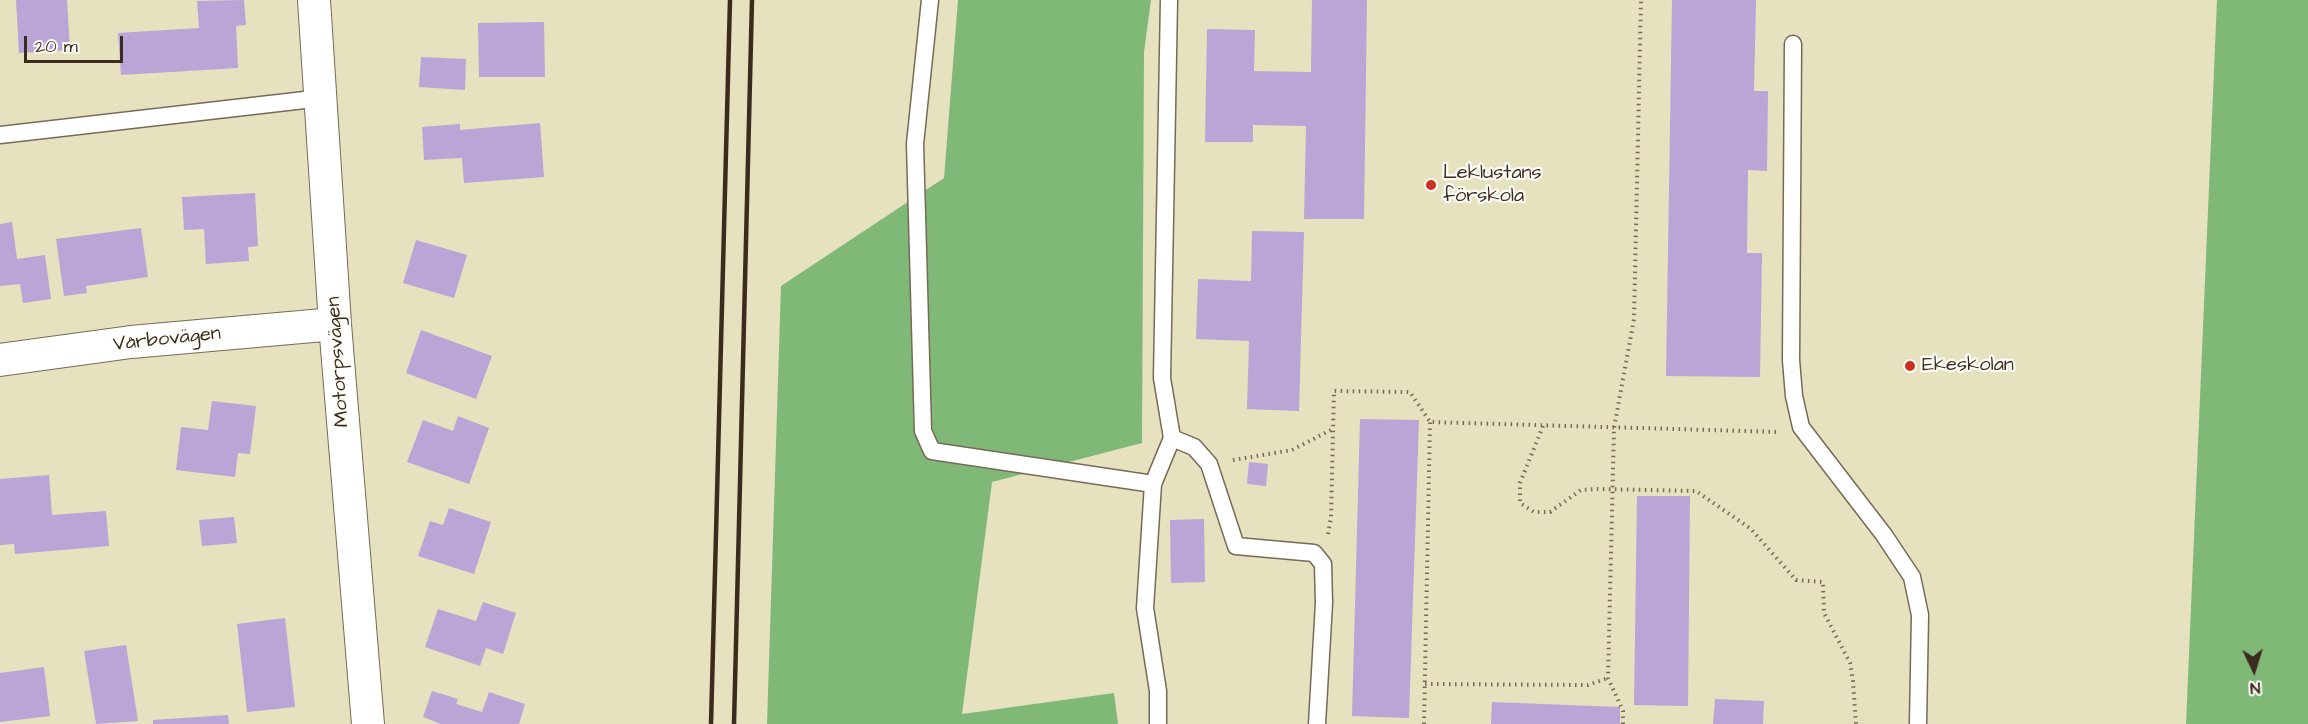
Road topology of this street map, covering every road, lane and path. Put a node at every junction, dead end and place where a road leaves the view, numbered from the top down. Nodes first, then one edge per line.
1 (314, 0) edge
2 (930, 0) edge
3 (1169, 0) edge
4 (1641, 0) edge
5 (1793, 44) dead end
6 (322, 98) junction
7 (0, 135) edge
8 (335, 324) junction
9 (0, 360) edge
10 (1430, 422) junction
11 (1543, 426) junction
12 (1614, 428) junction
13 (1333, 429) junction
14 (1806, 433) junction
15 (1172, 438) junction
16 (1209, 464) junction
17 (1153, 484) junction
18 (1613, 489) junction
19 (1323, 564) junction
20 (1608, 678) junction
21 (1425, 684) junction
22 (368, 724) edge
23 (1158, 724) edge
24 (1317, 724) edge
25 (1424, 724) edge
26 (1623, 724) edge
27 (1856, 724) edge
28 (1918, 724) edge

1 - 6 street, Motorpsvägen
2 - 17 lane
3 - 15 lane
4 - 12 path
5 - 14 lane
6 - 7 lane
6 - 8 street, Motorpsvägen
8 - 9 street, Vårbovägen
8 - 22 street, Motorpsvägen
10 - 11 path
10 - 13 path
10 - 21 path
11 - 12 path
11 - 18 path
12 - 14 path
12 - 18 path
13 - 16 path
13 - 19 path
14 - 28 lane
15 - 16 lane
15 - 17 lane
16 - 19 lane
17 - 23 lane
18 - 20 path
18 - 27 path
19 - 24 lane
20 - 21 path
20 - 26 path
21 - 25 path

